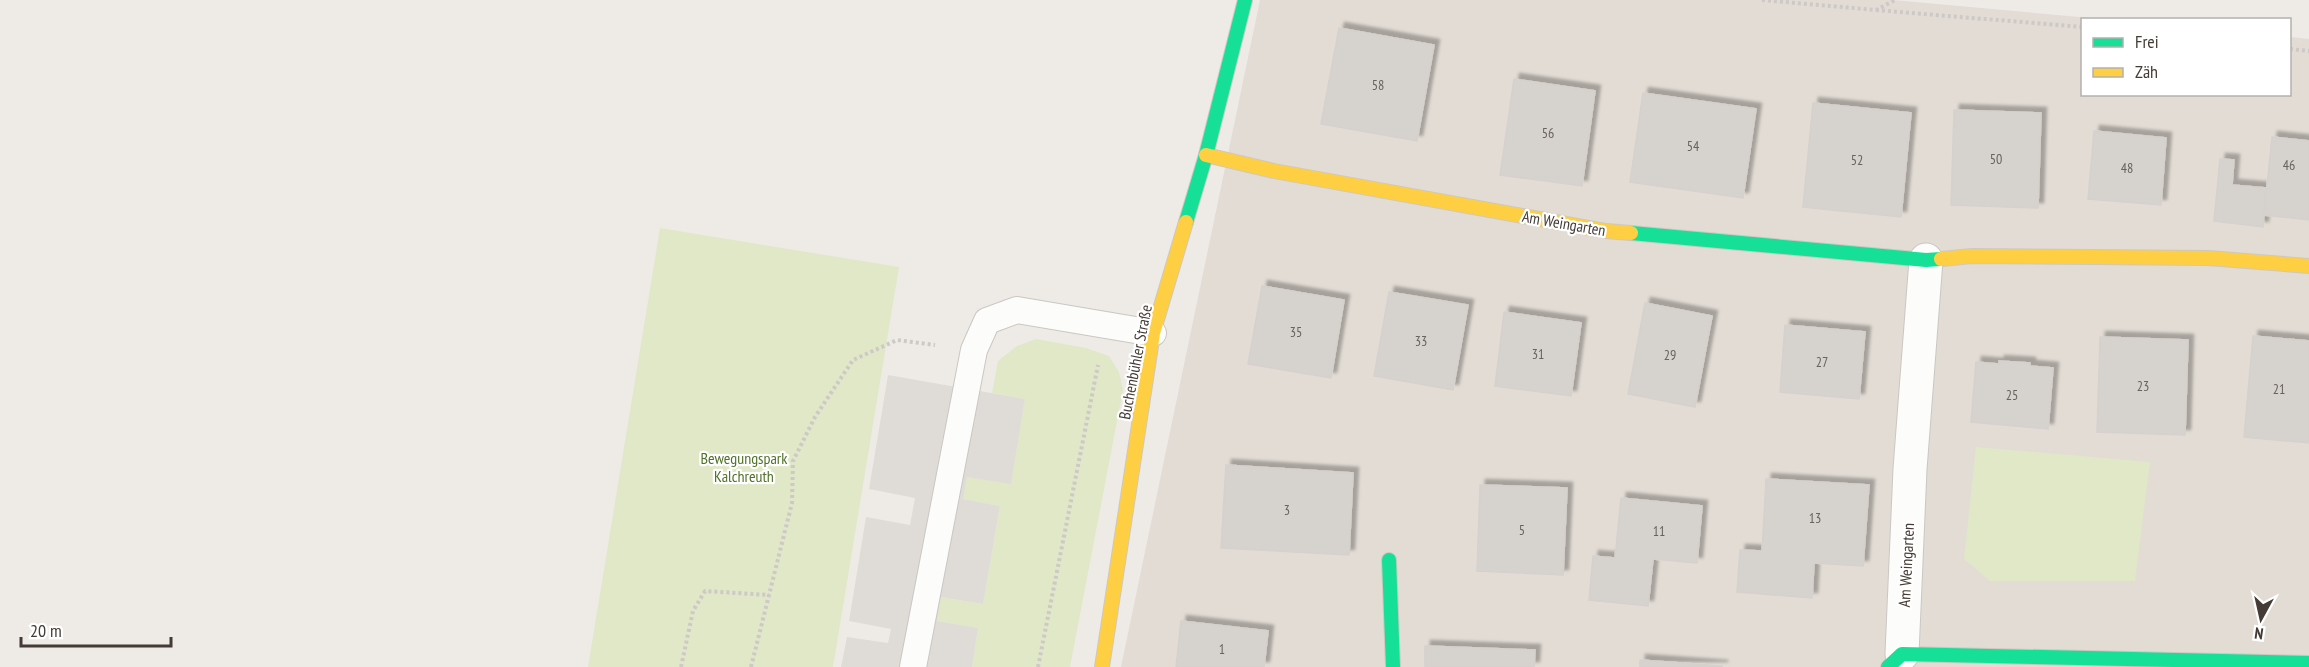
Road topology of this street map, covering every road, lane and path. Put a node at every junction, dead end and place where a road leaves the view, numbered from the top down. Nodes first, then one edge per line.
1 (1245, 0) edge
2 (1761, 0) edge
3 (1895, 0) edge
4 (1876, 10) junction
5 (2081, 27) edge
6 (2291, 49) edge
7 (2309, 51) edge
8 (1206, 155) junction
9 (1926, 260) junction
10 (2309, 267) edge
11 (1105, 325) junction
12 (1153, 333) junction
13 (974, 350) junction
14 (1389, 560) dead end
15 (769, 595) junction
16 (1895, 661) edge
17 (2309, 663) edge
18 (2202, 664) edge
19 (681, 667) edge
20 (751, 667) edge
21 (913, 667) edge
22 (1038, 667) edge
23 (1102, 667) edge
24 (1393, 667) edge

1 - 8 street, Buchenbühler Straße
2 - 4 path
3 - 4 path
4 - 5 path
6 - 7 path
8 - 9 street, Am Weingarten
8 - 12 street, Buchenbühler Straße
9 - 10 street, Am Weingarten
9 - 16 street, Am Weingarten
11 - 12 lane
11 - 13 lane
11 - 22 path
12 - 23 street, Buchenbühler Straße
13 - 15 path
13 - 21 lane
14 - 24 street
15 - 19 path
15 - 20 path
16 - 18 street, Am Weingarten
17 - 18 street, Am Weingarten

